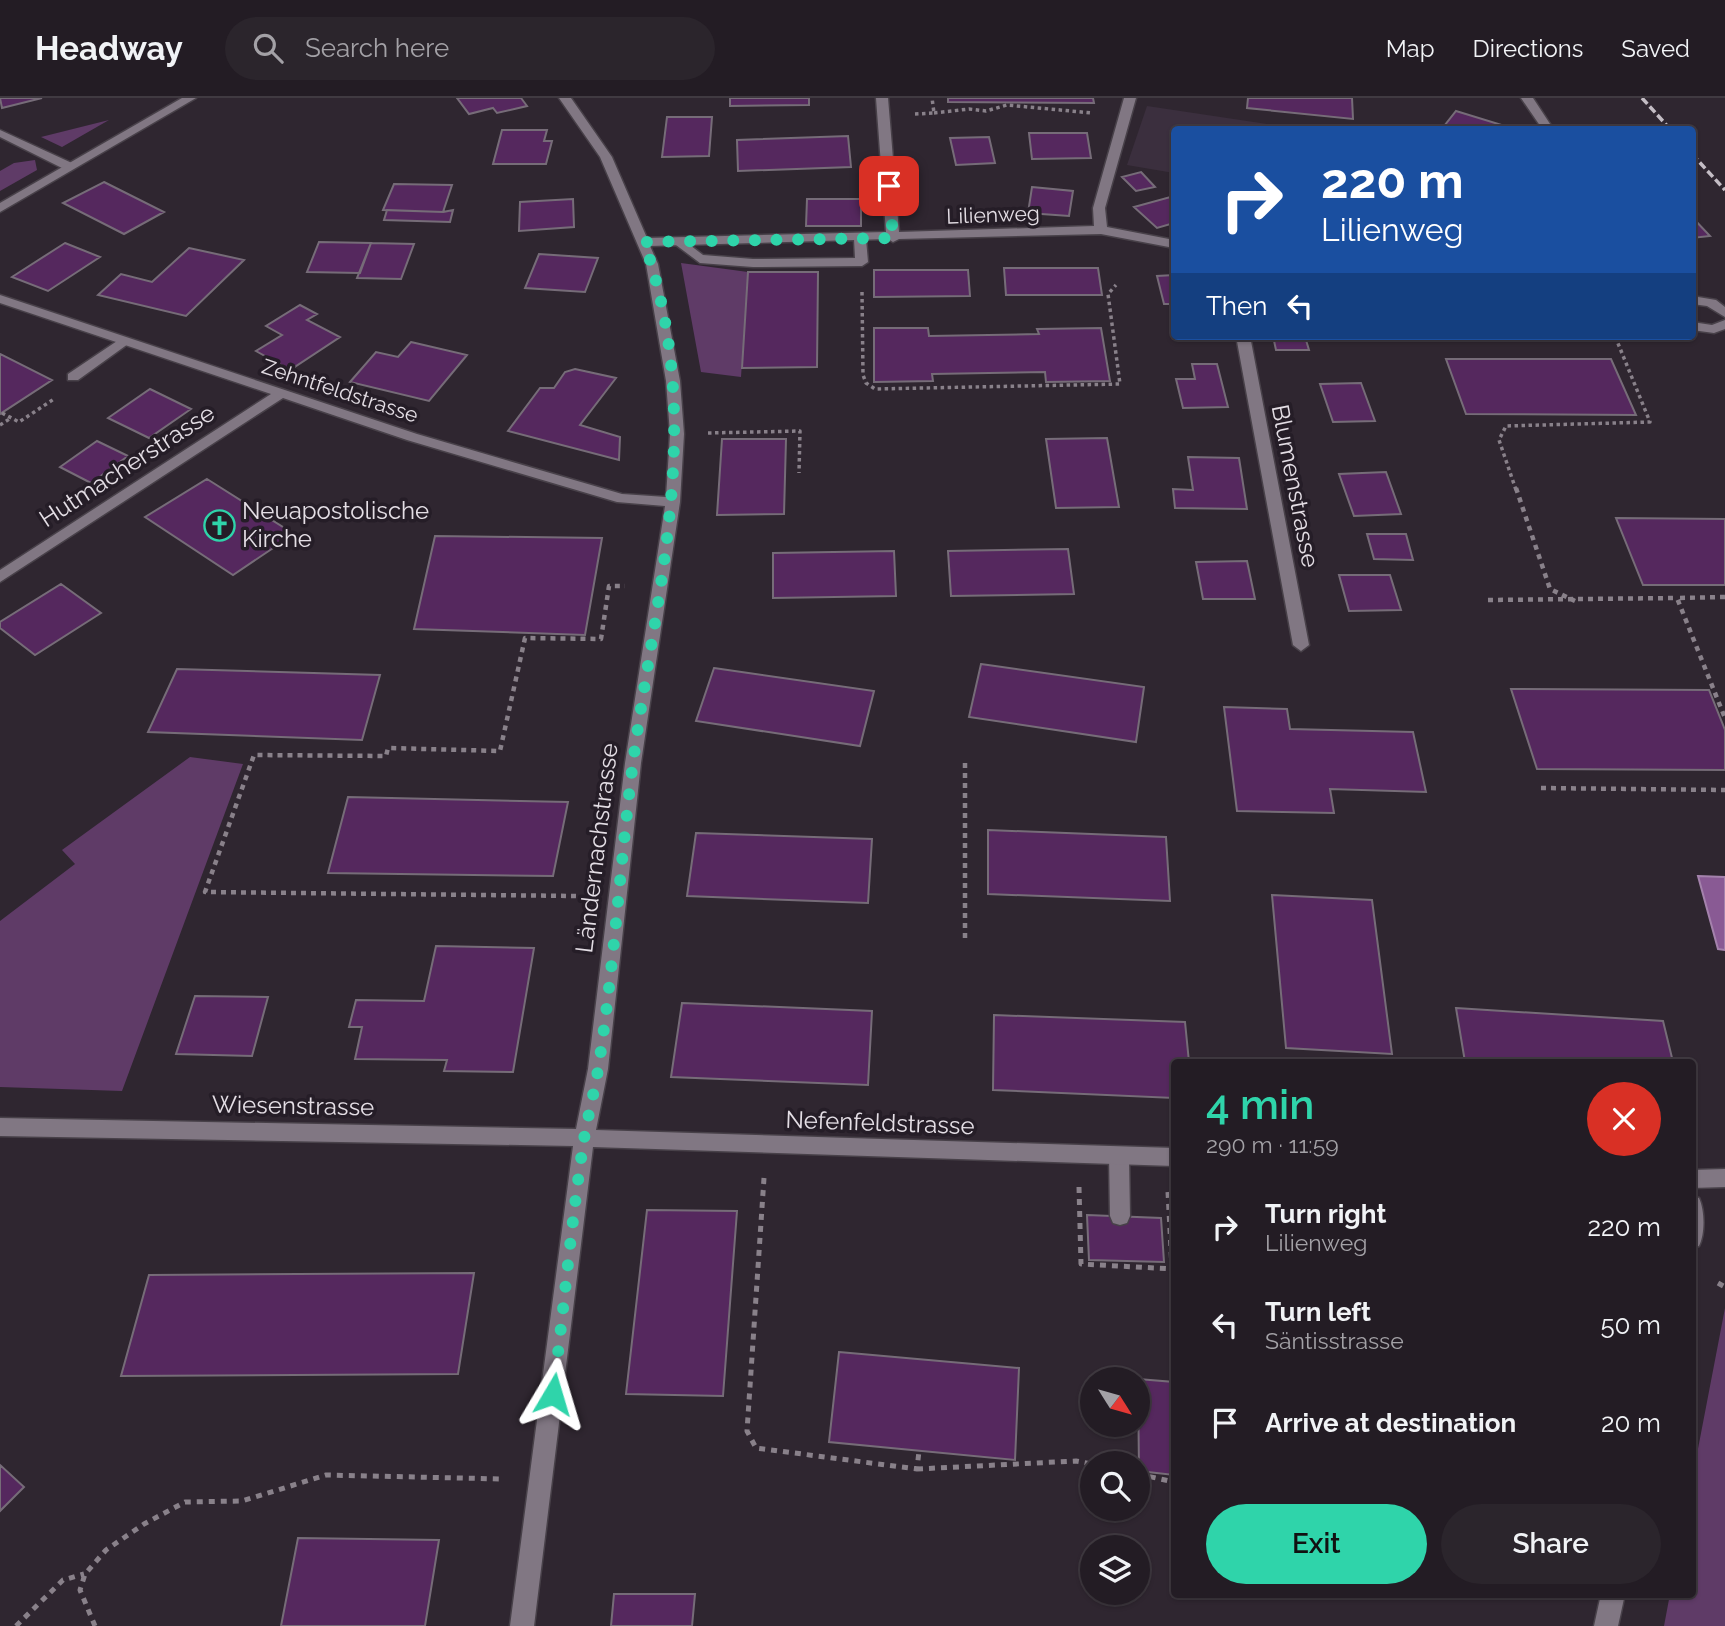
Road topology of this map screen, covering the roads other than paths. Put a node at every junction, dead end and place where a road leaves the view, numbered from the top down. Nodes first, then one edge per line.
1 (190, 98) edge
2 (565, 98) edge
3 (881, 98) edge
4 (1130, 98) edge
5 (1527, 98) edge
6 (1546, 126) edge
7 (0, 133) edge
8 (70, 167) junction
9 (0, 208) edge
10 (1101, 230) junction
11 (893, 238) junction
12 (860, 239) junction
13 (644, 242) junction
14 (678, 242) junction
15 (1171, 243) edge
16 (0, 299) edge
17 (1696, 300) edge
18 (1725, 313) edge
19 (1696, 327) edge
20 (1723, 329) edge
21 (1244, 340) edge
22 (123, 341) junction
23 (73, 377) dead end
24 (279, 394) junction
25 (673, 502) junction
26 (0, 577) edge
27 (1301, 645) dead end
28 (0, 1128) edge
29 (584, 1138) junction
30 (1119, 1156) junction
31 (1171, 1157) edge
32 (1725, 1178) edge
33 (1696, 1179) edge
34 (1120, 1216) dead end
35 (1612, 1598) edge
36 (522, 1626) edge
37 (1606, 1626) edge

1 - 8 street
2 - 13 street, Ländernachstrasse
3 - 11 street
4 - 10 street
5 - 6 street
7 - 8 street
8 - 9 street
10 - 11 street, Lilienweg
10 - 15 street, Lilienweg
11 - 12 street, Lilienweg
12 - 14 street, Lilienweg
12 - 14 street
13 - 14 street, Lilienweg
13 - 25 street, Ländernachstrasse
16 - 22 street, Zehntfeldstrasse
17 - 18 street
19 - 20 street
21 - 27 street, Blumenstrasse
22 - 23 street
22 - 24 street, Zehntfeldstrasse
24 - 25 street, Zehntfeldstrasse
24 - 26 street, Hutmacherstrasse
25 - 29 street, Ländernachstrasse
28 - 29 street, Wiesenstrasse
29 - 30 street, Nefenfeldstrasse
29 - 36 street, Ländernachstrasse
30 - 31 street, Nefenfeldstrasse
30 - 34 street
32 - 33 street
35 - 37 street

